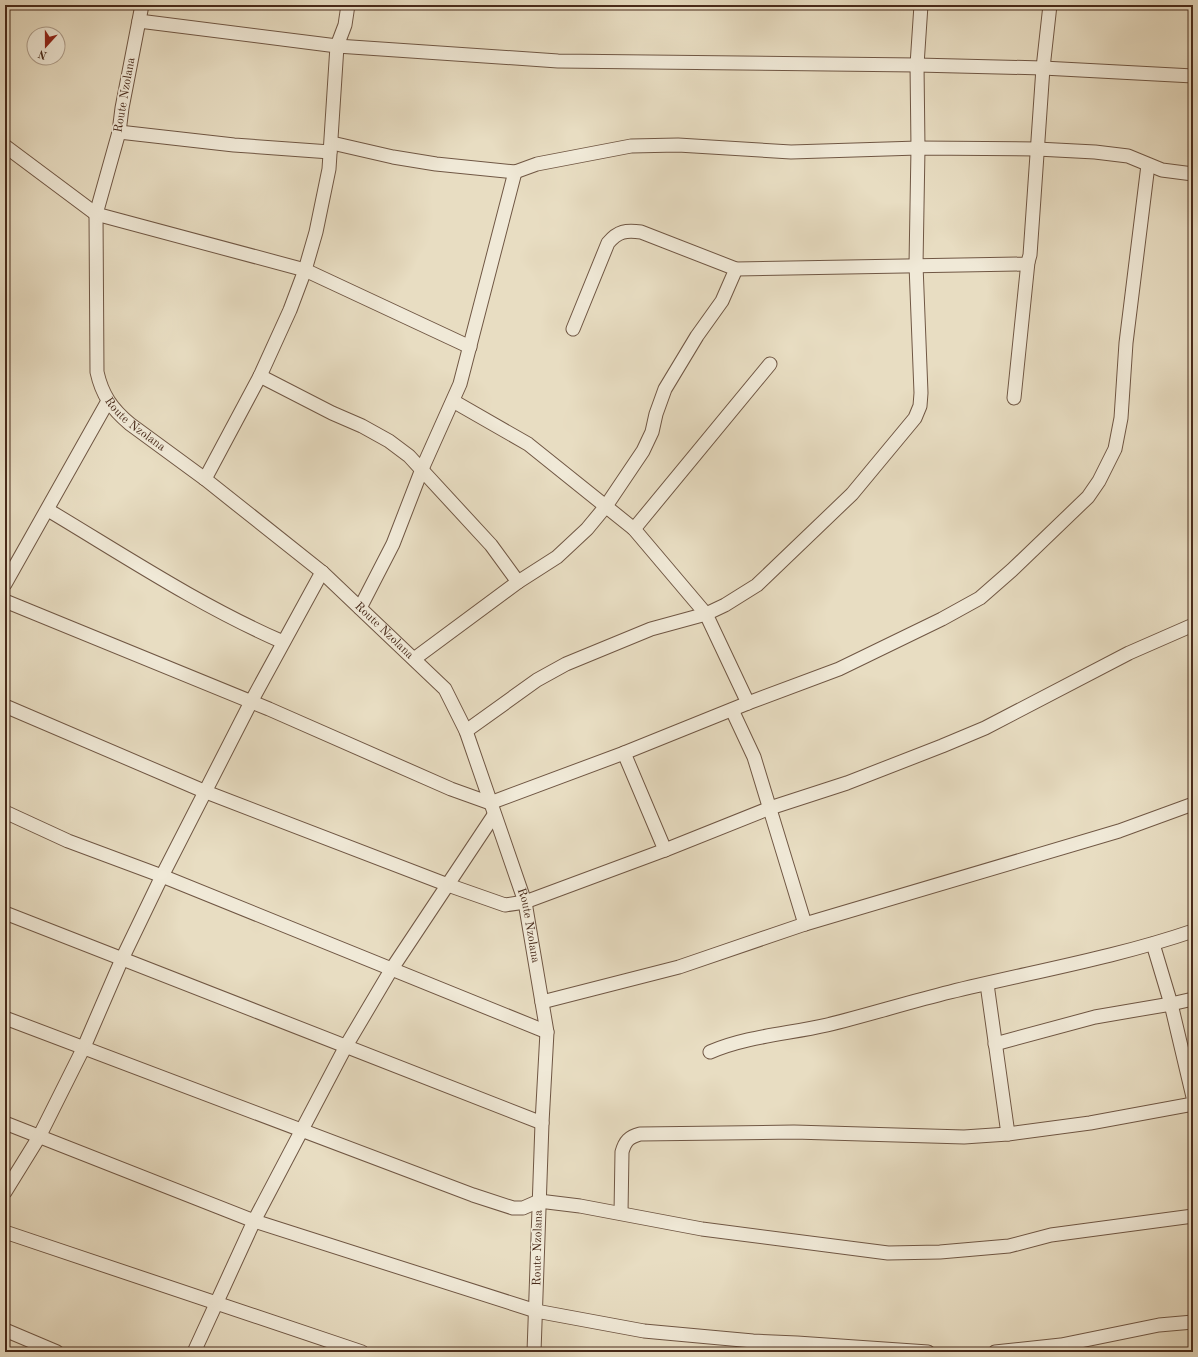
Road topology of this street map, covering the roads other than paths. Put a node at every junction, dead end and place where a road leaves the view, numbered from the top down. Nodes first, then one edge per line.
1 (142, 5) edge
2 (348, 5) edge
3 (921, 5) edge
4 (1050, 5) edge
5 (139, 21) junction
6 (337, 46) junction
7 (917, 64) junction
8 (1043, 68) junction
9 (1193, 76) edge
10 (119, 132) junction
11 (5, 146) edge
12 (331, 148) junction
13 (918, 148) junction
14 (1037, 149) junction
15 (1148, 165) junction
16 (516, 172) junction
17 (1193, 174) edge
18 (96, 214) junction
19 (1028, 262) junction
20 (916, 265) junction
21 (736, 269) junction
22 (305, 270) junction
23 (573, 329) dead end
24 (470, 347) junction
25 (770, 364) dead end
26 (260, 376) junction
27 (1014, 398) dead end
28 (108, 401) junction
29 (453, 401) junction
30 (422, 469) junction
31 (205, 479) junction
32 (606, 506) junction
33 (48, 510) junction
34 (634, 529) junction
35 (322, 572) junction
36 (518, 582) junction
37 (5, 584) edge
38 (5, 601) edge
39 (360, 608) junction
40 (706, 614) junction
41 (1193, 625) edge
42 (283, 642) junction
43 (414, 659) junction
44 (251, 702) junction
45 (748, 703) junction
46 (5, 706) edge
47 (732, 710) junction
48 (466, 731) junction
49 (624, 754) junction
50 (206, 792) junction
51 (490, 803) junction
52 (1193, 804) edge
53 (770, 808) junction
54 (5, 812) edge
55 (494, 815) junction
56 (666, 850) junction
57 (162, 876) junction
58 (448, 885) junction
59 (525, 902) junction
60 (5, 913) edge
61 (805, 924) junction
62 (1193, 931) edge
63 (1153, 944) junction
64 (122, 959) junction
65 (391, 970) junction
66 (987, 984) junction
67 (1193, 998) edge
68 (542, 1002) junction
69 (1171, 1004) junction
70 (5, 1018) edge
71 (547, 1032) junction
72 (995, 1044) junction
73 (346, 1046) junction
74 (84, 1047) junction
75 (710, 1052) dead end
76 (1193, 1097) edge
77 (1193, 1104) edge
78 (5, 1123) edge
79 (542, 1123) junction
80 (303, 1130) junction
81 (1008, 1134) junction
82 (39, 1137) junction
83 (5, 1192) edge
84 (539, 1201) junction
85 (621, 1213) junction
86 (1193, 1216) edge
87 (254, 1221) junction
88 (5, 1232) edge
89 (216, 1304) junction
90 (536, 1311) junction
91 (1193, 1322) edge
92 (5, 1330) edge
93 (56, 1352) edge
94 (194, 1352) edge
95 (362, 1352) edge
96 (534, 1352) edge
97 (928, 1352) edge
98 (995, 1352) edge

1 - 5 street, Route Nzolana
2 - 6 street
3 - 7 street
4 - 8 street
5 - 6 street
5 - 10 street, Route Nzolana
6 - 7 street
6 - 12 street
7 - 8 street
7 - 13 street
8 - 9 street
8 - 14 street
10 - 12 street
10 - 18 street, Route Nzolana
11 - 18 street
12 - 16 street
12 - 22 street
13 - 14 street
13 - 16 street
13 - 20 street
14 - 15 street
14 - 19 street
15 - 17 street
15 - 45 street
16 - 24 street
18 - 22 street
18 - 28 street, Route Nzolana
19 - 20 street
19 - 27 street
20 - 21 street
20 - 40 street
21 - 23 street
21 - 32 street
22 - 24 street
22 - 26 street
24 - 29 street
25 - 34 street
26 - 30 street
26 - 31 street
28 - 31 street, Route Nzolana
28 - 33 street
29 - 30 street
29 - 32 street
30 - 36 street
30 - 39 street
31 - 35 street, Route Nzolana
32 - 34 street
32 - 36 street
33 - 37 street
33 - 42 street
34 - 40 street
35 - 39 street, Route Nzolana
35 - 42 street
36 - 43 street
38 - 44 street
39 - 43 street, Route Nzolana
40 - 45 street
40 - 48 street
41 - 53 street
42 - 44 street
43 - 48 street, Route Nzolana
44 - 50 street
44 - 51 street
45 - 47 street
46 - 50 street
47 - 49 street
47 - 53 street
48 - 51 street, Route Nzolana
49 - 51 street
49 - 56 street
50 - 57 street
50 - 58 street
51 - 55 street, Route Nzolana
52 - 61 street
53 - 56 street
53 - 61 street
54 - 57 street
55 - 58 street
55 - 59 street, Route Nzolana
56 - 59 street
57 - 64 street
57 - 65 street
58 - 59 street
58 - 65 street
59 - 68 street, Route Nzolana
60 - 64 street
61 - 68 street
62 - 63 street
63 - 66 street
63 - 69 street
64 - 73 street
64 - 74 street
65 - 71 street
65 - 73 street
66 - 72 street
66 - 75 street
67 - 69 street
68 - 71 street, Route Nzolana
69 - 72 street
69 - 76 street
70 - 74 street
71 - 79 street, Route Nzolana
72 - 81 street
73 - 79 street
73 - 80 street
74 - 80 street
74 - 82 street
77 - 81 street
78 - 82 street
79 - 84 street, Route Nzolana
80 - 84 street
80 - 87 street
81 - 85 street
82 - 83 street
82 - 87 street
84 - 85 street
84 - 90 street, Route Nzolana
85 - 86 street
87 - 89 street
87 - 90 street
88 - 89 street
89 - 94 street
89 - 95 street
90 - 96 street, Route Nzolana
90 - 97 street
91 - 98 street
92 - 93 street

